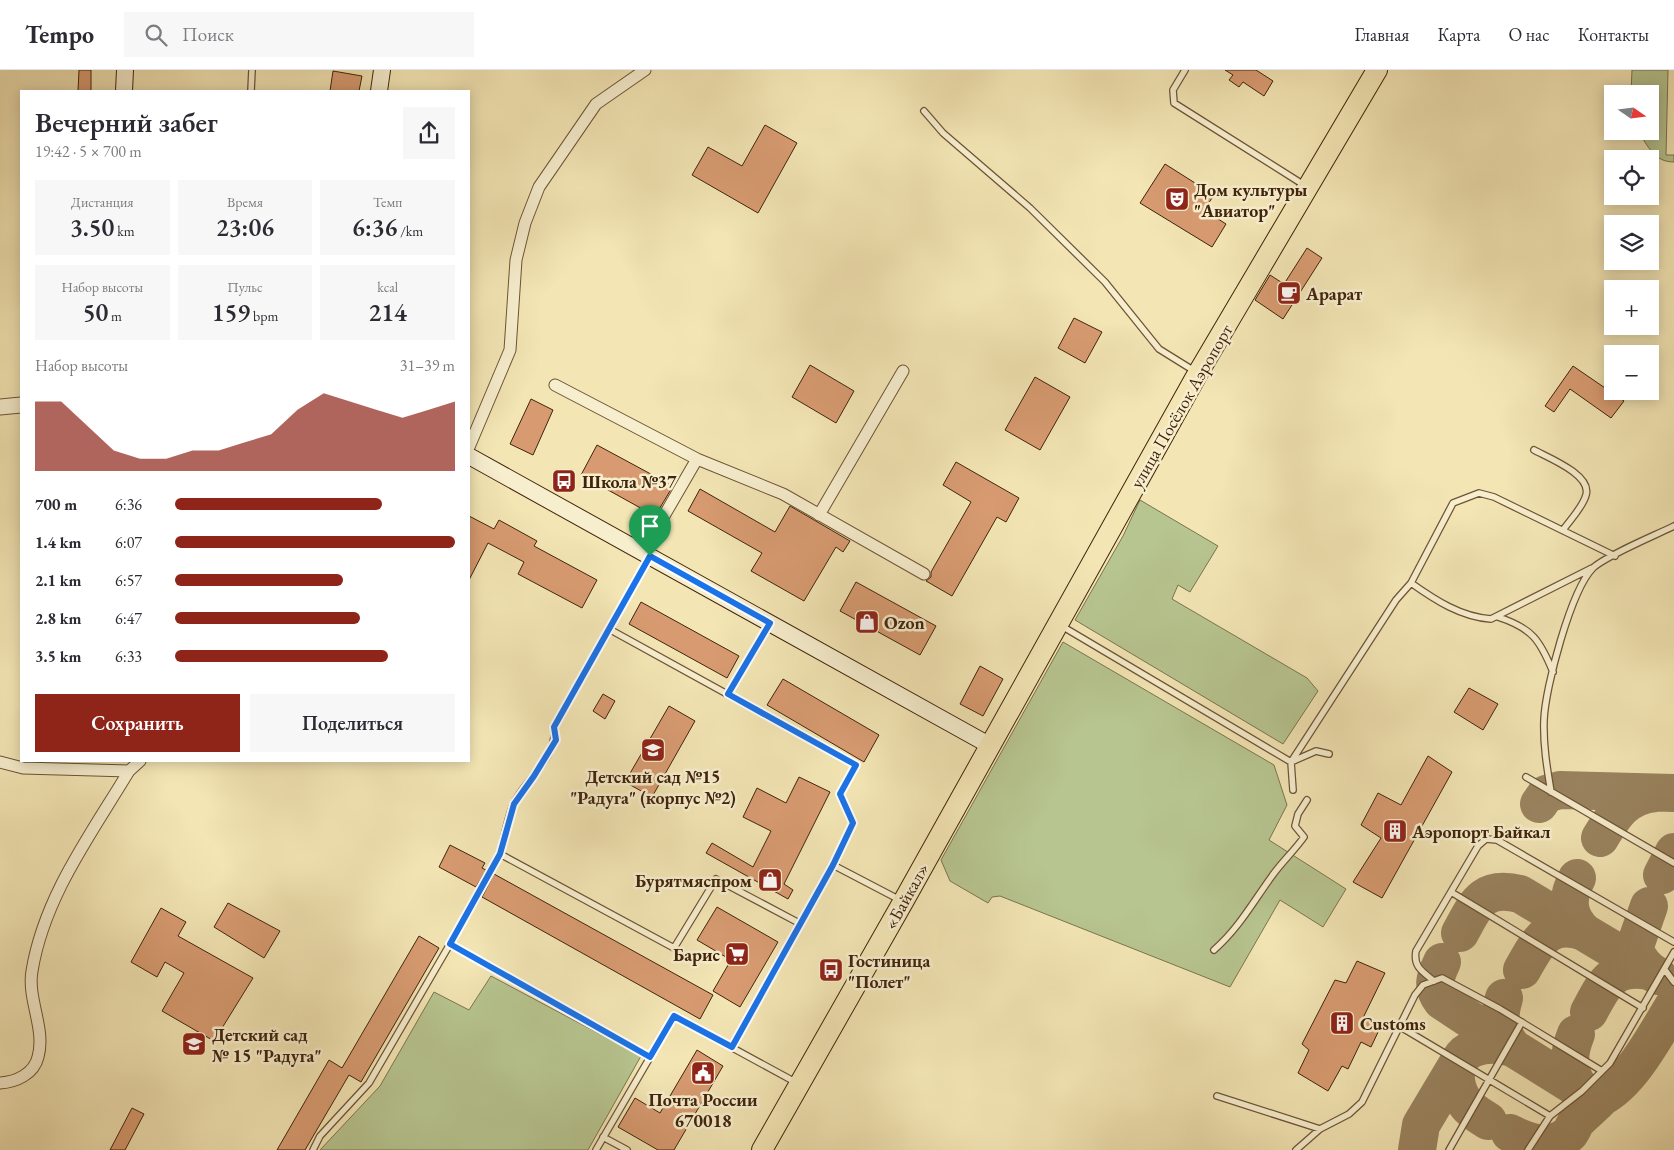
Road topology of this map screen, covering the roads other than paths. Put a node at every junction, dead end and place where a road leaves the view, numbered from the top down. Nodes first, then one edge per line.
1 (125, 70) edge
2 (252, 70) edge
3 (382, 70) edge
4 (645, 70) edge
5 (1185, 70) edge
6 (1378, 70) edge
7 (124, 90) edge
8 (252, 90) edge
9 (379, 90) edge
10 (924, 112) dead end
11 (1309, 189) junction
12 (903, 371) dead end
13 (1198, 373) junction
14 (554, 385) dead end
15 (20, 405) edge
16 (0, 407) edge
17 (470, 446) edge
18 (1534, 450) dead end
19 (470, 457) edge
20 (697, 459) junction
21 (819, 515) junction
22 (1674, 526) edge
23 (1563, 530) junction
24 (646, 554) junction
25 (1614, 556) junction
26 (1593, 568) junction
27 (924, 574) dead end
28 (1411, 583) junction
29 (1498, 617) junction
30 (770, 623) junction
31 (1058, 624) junction
32 (609, 629) junction
33 (1553, 672) junction
34 (728, 694) junction
35 (989, 745) junction
36 (1329, 754) dead end
37 (0, 762) edge
38 (139, 762) edge
39 (1291, 762) junction
40 (129, 770) junction
41 (1526, 777) dead end
42 (1293, 790) dead end
43 (1551, 792) junction
44 (1307, 800) dead end
45 (500, 854) junction
46 (1674, 863) edge
47 (833, 865) junction
48 (1451, 892) junction
49 (903, 902) junction
50 (799, 923) junction
51 (1674, 942) edge
52 (450, 944) junction
53 (1214, 950) dead end
54 (1674, 952) edge
55 (1665, 970) junction
56 (1434, 980) junction
57 (1674, 982) edge
58 (1643, 1008) junction
59 (1522, 1022) junction
60 (1399, 1026) junction
61 (732, 1047) junction
62 (650, 1057) junction
63 (1602, 1071) junction
64 (1490, 1079) junction
65 (0, 1083) edge
66 (799, 1084) junction
67 (1217, 1096) dead end
68 (1550, 1116) junction
69 (1320, 1129) junction
70 (604, 1137) junction
71 (313, 1150) edge
72 (596, 1150) edge
73 (626, 1150) edge
74 (762, 1150) edge
75 (1296, 1150) edge
76 (1449, 1150) edge
77 (1528, 1150) edge

1 - 7 main road
2 - 8 lane
3 - 9 main road
4 - 17 street
5 - 11 lane
6 - 11 highway, улица Посёлок Аэропорт
10 - 13 lane
11 - 13 highway, улица Посёлок Аэропорт
12 - 21 street
13 - 31 highway, улица Посёлок Аэропорт
14 - 20 street
15 - 16 street
18 - 23 lane
19 - 24 main road
20 - 21 street
20 - 24 street
21 - 27 street
22 - 25 lane
23 - 25 lane
23 - 28 lane
24 - 30 main road
24 - 32 lane
25 - 26 lane
26 - 29 lane
26 - 33 lane
28 - 29 lane
28 - 39 lane
29 - 33 lane
30 - 34 lane
30 - 35 main road
31 - 35 highway, улица Посёлок Аэропорт
31 - 39 lane
32 - 34 lane
32 - 45 lane
33 - 43 lane
34 - 47 lane
35 - 49 highway, «Байкал»
36 - 39 lane
37 - 40 street
38 - 40 street
39 - 42 lane
40 - 65 street
41 - 43 lane
43 - 46 lane
44 - 53 lane
45 - 50 lane
45 - 52 lane
47 - 49 lane
47 - 50 lane
48 - 51 lane
48 - 56 lane
48 - 58 lane
49 - 66 highway, «Байкал»
50 - 61 lane
52 - 62 lane
52 - 71 lane
54 - 55 lane
55 - 57 lane
55 - 58 lane
56 - 59 lane
56 - 60 lane
58 - 63 lane
59 - 63 lane
59 - 64 lane
60 - 64 lane
60 - 69 lane
61 - 62 lane
61 - 66 lane
62 - 70 lane
63 - 68 lane
64 - 68 lane
64 - 76 lane
66 - 74 highway, «Байкал»
67 - 69 lane
68 - 77 lane
69 - 75 lane
70 - 72 lane
70 - 73 lane

